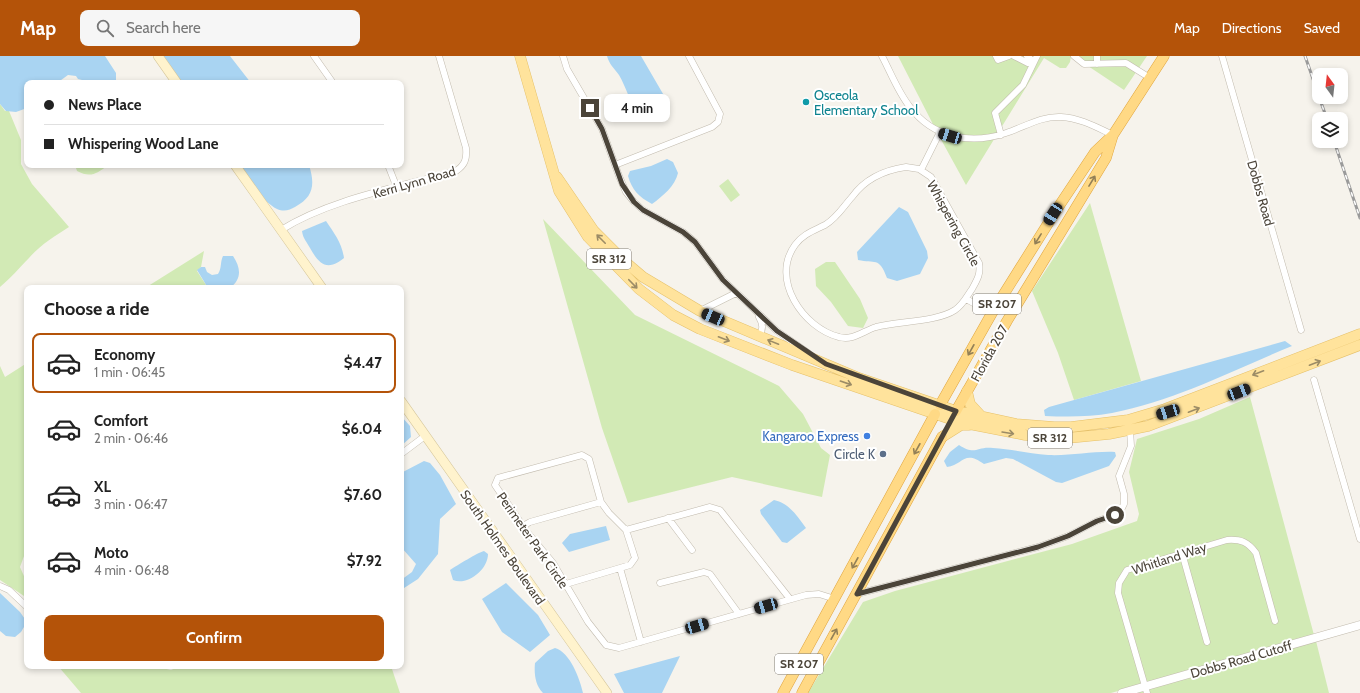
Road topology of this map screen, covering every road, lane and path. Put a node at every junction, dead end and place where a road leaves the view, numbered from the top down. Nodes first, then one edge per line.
1 (158, 56) edge
2 (314, 56) edge
3 (439, 56) edge
4 (520, 56) edge
5 (564, 56) edge
6 (689, 56) edge
7 (882, 56) edge
8 (996, 56) edge
9 (1009, 56) edge
10 (1014, 56) edge
11 (1027, 56) edge
12 (1037, 56) edge
13 (1074, 56) edge
14 (1097, 56) edge
15 (1164, 56) edge
16 (1222, 56) edge
17 (1033, 62) junction
18 (1097, 64) junction
19 (1150, 78) junction
20 (175, 80) edge
21 (331, 80) edge
22 (940, 132) junction
23 (1001, 135) junction
24 (1113, 135) junction
25 (615, 165) junction
26 (237, 168) edge
27 (389, 168) edge
28 (921, 170) junction
29 (555, 174) junction
30 (397, 188) junction
31 (281, 230) junction
32 (320, 285) edge
33 (736, 293) junction
34 (966, 299) junction
35 (700, 311) junction
36 (757, 312) junction
37 (992, 313) junction
38 (688, 323) junction
39 (1301, 330) dead end
40 (1360, 334) edge
41 (758, 336) junction
42 (1360, 346) edge
43 (826, 364) junction
44 (1314, 380) dead end
45 (968, 391) junction
46 (404, 405) edge
47 (1171, 407) junction
48 (938, 410) junction
49 (954, 415) junction
50 (981, 416) junction
51 (970, 424) junction
52 (1130, 430) junction
53 (425, 436) junction
54 (942, 437) junction
55 (404, 452) edge
56 (601, 502) junction
57 (668, 518) junction
58 (523, 526) junction
59 (626, 530) junction
60 (1360, 539) edge
61 (692, 550) dead end
62 (1182, 553) junction
63 (620, 568) junction
64 (660, 583) dead end
65 (566, 584) junction
66 (0, 586) edge
67 (857, 594) junction
68 (790, 599) junction
69 (835, 599) junction
70 (24, 604) edge
71 (739, 614) junction
72 (1275, 621) dead end
73 (1360, 625) edge
74 (641, 642) junction
75 (1207, 642) dead end
76 (1146, 690) edge
77 (784, 692) edge
78 (606, 693) edge
79 (802, 693) edge
80 (1122, 693) edge

1 - 20 main road
2 - 21 street
3 - 30 street, Kerri Lynn Road
4 - 29 main road, SR 312
5 - 25 street
6 - 25 street
7 - 22 street
8 - 9 street
10 - 17 street
11 - 17 street
12 - 17 street
13 - 18 street
14 - 18 street
15 - 19 highway, SR 207
16 - 39 street, Dobbs Road
17 - 23 street
18 - 19 street
19 - 24 highway, SR 207
22 - 23 street
22 - 28 street, Whispering Circle
23 - 24 street
24 -> 37 highway, SR 207
45 -> 24 highway, Florida 207 / SR 207
25 - 33 street
26 - 31 main road
27 - 30 street
28 - 34 street, Whispering Circle
28 - 34 street, Whispering Circle
35 -> 29 main road, SR 312
29 -> 38 main road, SR 312
30 - 31 street, Kerri Lynn Road
31 - 32 main road
33 - 35 street
33 - 36 street
34 - 37 street
35 - 38 main road
35 - 41 main road, SR 312
36 - 41 street
36 - 43 street
37 -> 48 highway, SR 207
38 -> 48 main road, SR 312
40 -> 47 main road, SR 312
43 -> 41 main road, SR 312
52 -> 42 main road, SR 312
43 - 48 main road, SR 312
44 - 60 street
45 - 49 highway, Florida 207 / SR 207
45 - 50 main road
46 - 53 main road, South Holmes Boulevard
47 - 50 main road, SR 312
47 - 52 main road
48 - 49 main road, SR 312
48 -> 69 highway, SR 207
49 - 50 main road, SR 312
49 - 51 main road, SR 312
49 - 54 main road, SR 207
51 -> 52 main road, SR 312
51 - 54 main road
52 - 67 street
53 - 55 street
53 - 78 main road, South Holmes Boulevard
54 - 67 highway, SR 207
56 - 58 street
56 - 58 street, Perimeter Park Circle
56 - 59 street, Perimeter Park Circle
57 - 59 street
57 - 61 street
57 - 68 street
58 - 65 street, Perimeter Park Circle
59 - 63 street
62 - 72 street, Whitland Way
62 - 75 street
62 - 76 street, Whitland Way
63 - 65 street
63 - 74 street
64 - 71 street
65 - 74 street, Perimeter Park Circle
66 - 70 street
79 -> 67 highway, SR 207
68 - 69 street, Perimeter Park Circle
68 - 71 street, Perimeter Park Circle
69 - 77 highway, SR 207
71 - 74 street, Perimeter Park Circle
73 - 76 street, Dobbs Road Cutoff
76 - 80 street, Dobbs Road Cutoff

